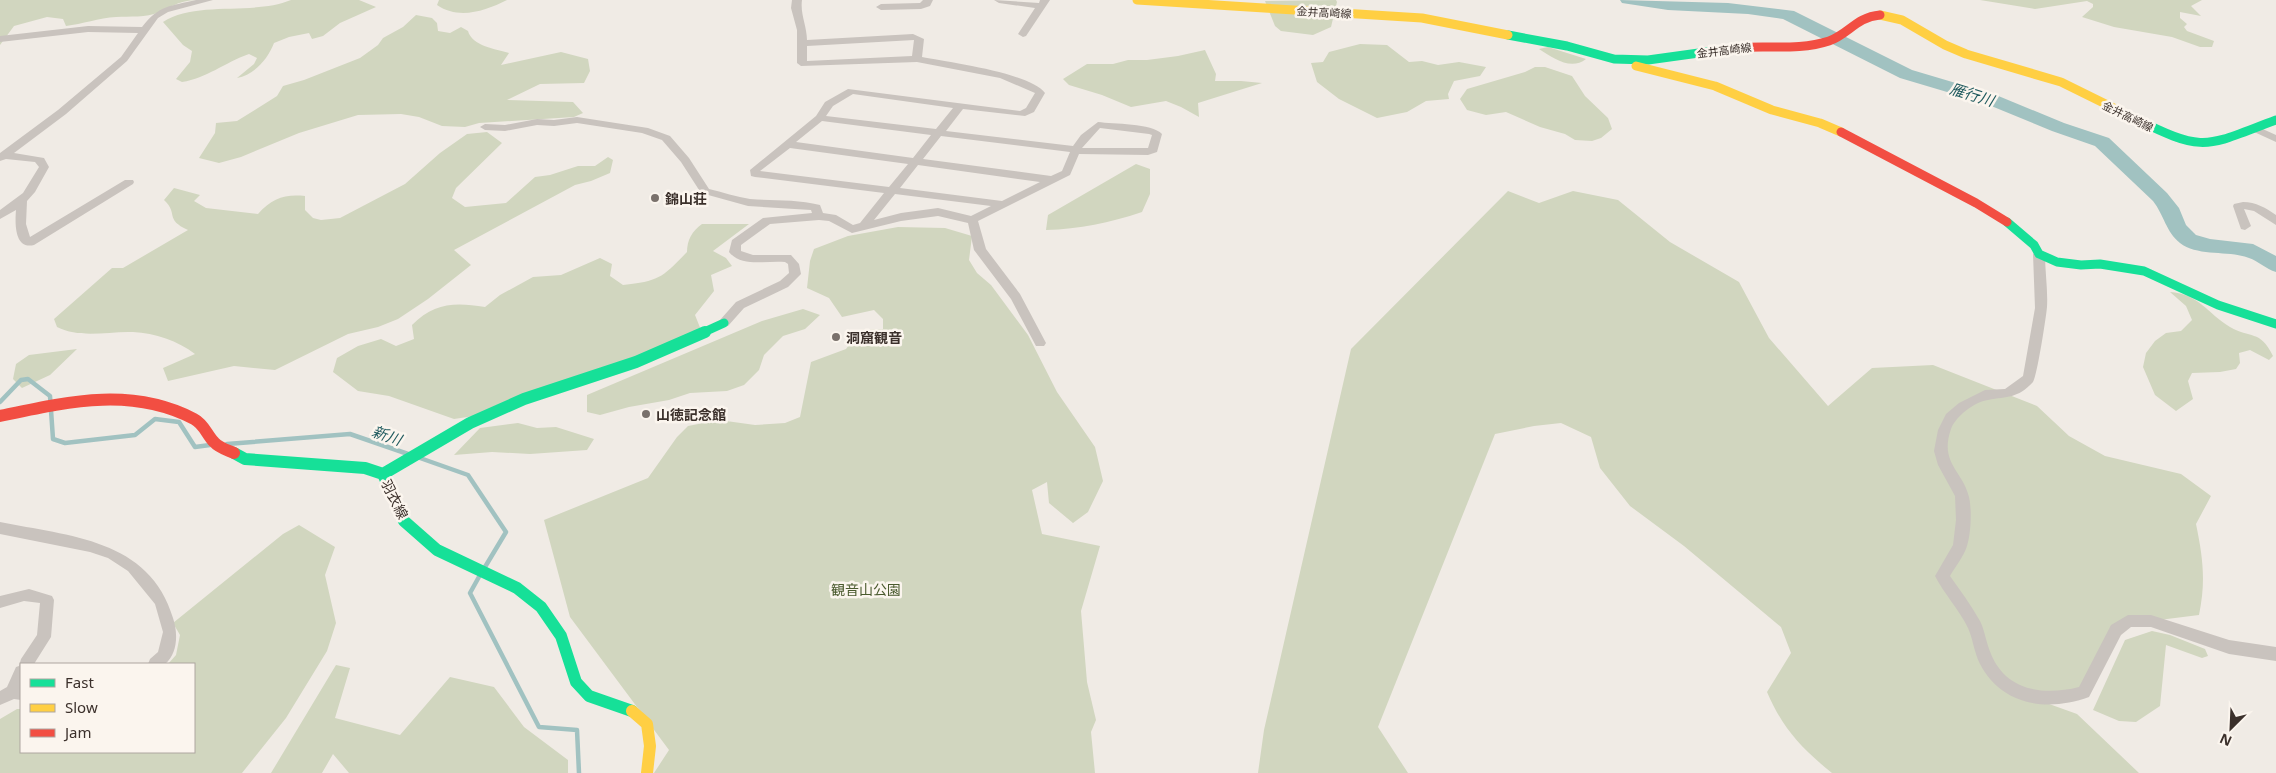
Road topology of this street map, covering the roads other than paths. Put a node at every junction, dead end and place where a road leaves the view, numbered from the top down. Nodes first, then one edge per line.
1 (208, 0) edge
2 (797, 0) edge
3 (928, 0) edge
4 (999, 0) edge
5 (1137, 0) edge
6 (1043, 3) edge
7 (881, 6) dead end
8 (146, 30) junction
9 (1023, 34) dead end
10 (0, 39) edge
11 (802, 43) junction
12 (917, 59) junction
13 (1614, 59) junction
14 (961, 105) junction
15 (820, 118) junction
16 (2276, 120) edge
17 (485, 127) dead end
18 (2256, 129) junction
19 (938, 133) junction
20 (2276, 139) edge
21 (787, 144) junction
22 (1076, 150) junction
23 (2, 156) edge
24 (914, 162) junction
25 (1054, 180) junction
26 (128, 182) dead end
27 (891, 192) junction
28 (22, 202) junction
29 (1001, 204) junction
30 (0, 215) edge
31 (819, 216) junction
32 (972, 220) junction
33 (2276, 221) edge
34 (865, 224) junction
35 (2244, 226) dead end
36 (2039, 254) junction
37 (724, 323) joint
38 (2276, 324) edge
39 (1040, 343) dead end
40 (0, 416) edge
41 (383, 474) junction
42 (0, 528) edge
43 (0, 602) edge
44 (2276, 654) edge
45 (27, 663) edge
46 (156, 663) edge
47 (20, 674) edge
48 (11, 695) edge
49 (647, 773) edge

1 - 8 street
2 - 11 street
3 - 7 street
4 - 6 street
5 - 13 street, 金井高崎線
6 - 9 street
8 - 10 street
8 - 23 street
11 - 12 street
11 - 12 street
12 - 14 street
13 - 18 street, 金井高崎線
13 - 36 street
14 - 15 street
14 - 19 street
15 - 19 street
15 - 21 street
16 - 18 street, 金井高崎線
17 - 31 street
18 - 20 street
19 - 22 street
19 - 24 street
21 - 24 street
21 - 27 street
22 - 22 street
22 - 25 street
23 - 28 street
24 - 25 street
24 - 27 street
25 - 29 street
26 - 28 street
27 - 29 street
27 - 34 street
28 - 30 street
29 - 32 street
31 - 34 street
31 - 37 street
32 - 34 street
32 - 39 street
33 - 35 street
36 - 38 street
36 - 44 street
37 - 41 street
40 - 41 street, 羽衣線
41 - 49 street, 羽衣線
42 - 46 street
43 - 45 street
47 - 48 street

